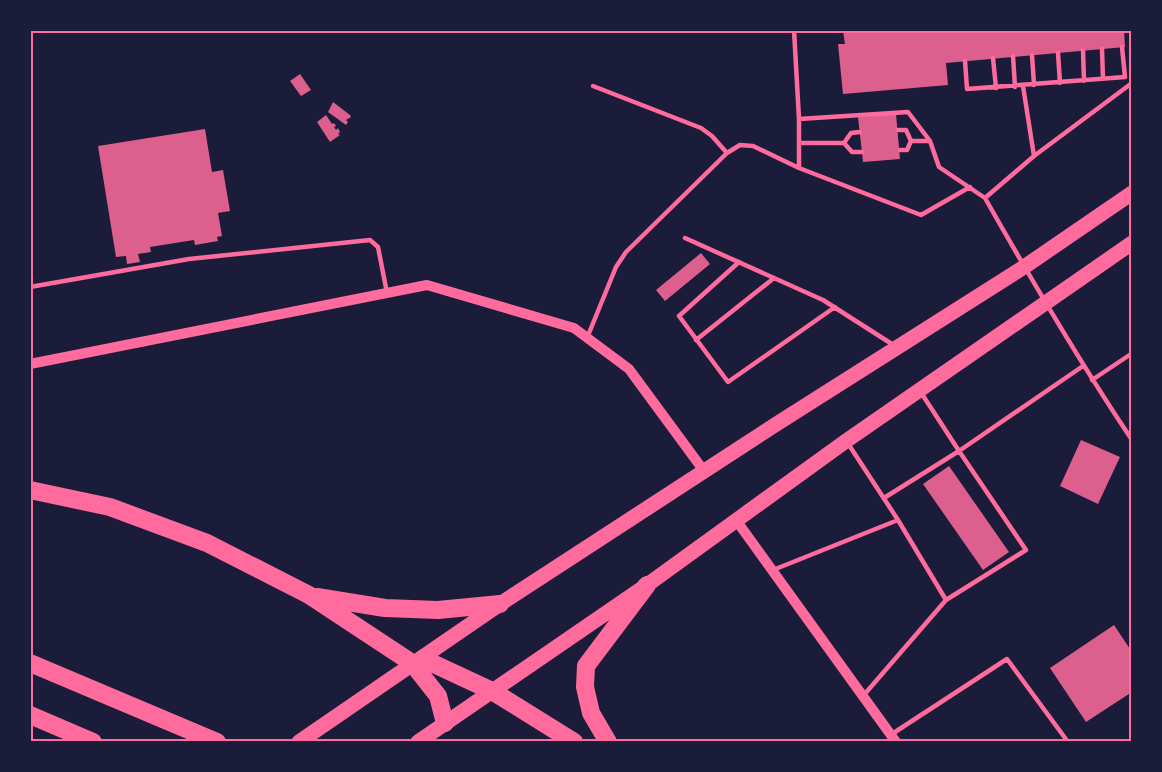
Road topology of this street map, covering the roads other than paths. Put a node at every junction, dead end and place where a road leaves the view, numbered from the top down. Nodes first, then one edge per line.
1 (794, 30) edge
2 (1122, 47) dead end
3 (1102, 49) dead end
4 (1083, 50) dead end
5 (1058, 53) dead end
6 (1032, 55) dead end
7 (1013, 57) dead end
8 (993, 58) dead end
9 (965, 61) dead end
10 (1103, 79) junction
11 (1084, 81) junction
12 (1060, 83) junction
13 (1132, 83) edge
14 (1034, 85) junction
15 (593, 86) dead end
16 (1023, 86) junction
17 (1015, 87) junction
18 (996, 88) junction
19 (799, 119) junction
20 (898, 130) dead end
21 (860, 132) dead end
22 (911, 141) junction
23 (930, 141) junction
24 (799, 143) junction
25 (844, 143) junction
26 (900, 150) dead end
27 (862, 152) dead end
28 (727, 153) junction
29 (1034, 156) junction
30 (799, 168) junction
31 (970, 187) junction
32 (1132, 193) edge
33 (986, 198) junction
34 (685, 238) dead end
35 (1132, 243) edge
36 (739, 262) junction
37 (1024, 267) junction
38 (774, 278) junction
39 (30, 287) edge
40 (387, 293) junction
41 (1045, 304) junction
42 (835, 307) junction
43 (587, 338) junction
44 (696, 340) junction
45 (897, 347) junction
46 (1132, 355) edge
47 (30, 364) edge
48 (1083, 366) junction
49 (1092, 380) junction
50 (920, 391) junction
51 (1132, 440) edge
52 (846, 441) junction
53 (958, 451) junction
54 (704, 471) junction
55 (30, 490) edge
56 (884, 498) junction
57 (736, 520) junction
58 (898, 520) junction
59 (773, 570) junction
60 (647, 585) junction
61 (309, 595) junction
62 (946, 600) junction
63 (500, 604) junction
64 (30, 663) edge
65 (411, 663) junction
66 (492, 691) junction
67 (863, 696) junction
68 (30, 715) edge
69 (445, 723) junction
70 (893, 738) edge
71 (211, 740) edge
72 (93, 742) edge
73 (299, 742) edge
74 (418, 742) edge
75 (574, 742) edge
76 (608, 742) edge
77 (1068, 742) edge

1 - 19 lane
2 - 10 lane
3 - 10 lane
4 - 11 lane
5 - 12 lane
6 - 14 lane
7 - 17 lane
8 - 18 lane
9 - 18 lane
10 - 11 lane
11 - 12 lane
12 - 14 lane
13 - 29 lane
14 - 16 lane
15 - 28 lane
16 - 17 lane
16 - 29 lane
17 - 18 lane
19 - 23 lane
19 - 24 lane
20 - 22 lane
21 - 25 lane
22 - 23 lane
22 - 26 lane
23 - 31 lane
24 - 25 lane
24 - 30 lane
25 - 27 lane
28 - 30 lane
28 - 43 lane
29 - 33 lane
30 - 31 lane
31 - 33 lane
32 - 37 main road
33 - 37 lane
34 - 36 lane
35 - 41 main road
36 - 38 lane
36 - 44 lane
37 - 41 lane
37 - 45 main road
38 - 42 lane
38 - 44 lane
39 - 40 lane
40 - 43 street
40 - 47 street
41 - 48 lane
41 - 50 main road
42 - 44 lane
42 - 45 lane
43 - 54 street
45 - 54 main road
46 - 49 lane
48 - 49 lane
48 - 53 lane
49 - 51 lane
50 - 52 main road
50 - 53 lane
52 - 56 lane
52 - 57 main road
53 - 56 lane
53 - 62 lane
54 - 63 main road
55 - 61 highway
56 - 58 lane
57 - 59 street
57 - 60 main road
58 - 59 lane
58 - 62 lane
59 - 67 street
60 - 66 main road
60 - 76 highway
61 - 63 highway
61 - 65 highway
62 - 67 lane
63 - 65 main road
64 - 71 highway
65 - 66 highway
65 - 69 highway
65 - 73 main road
66 - 69 main road
66 - 75 highway
67 - 70 street
68 - 72 highway
69 - 74 main road
70 - 77 lane

